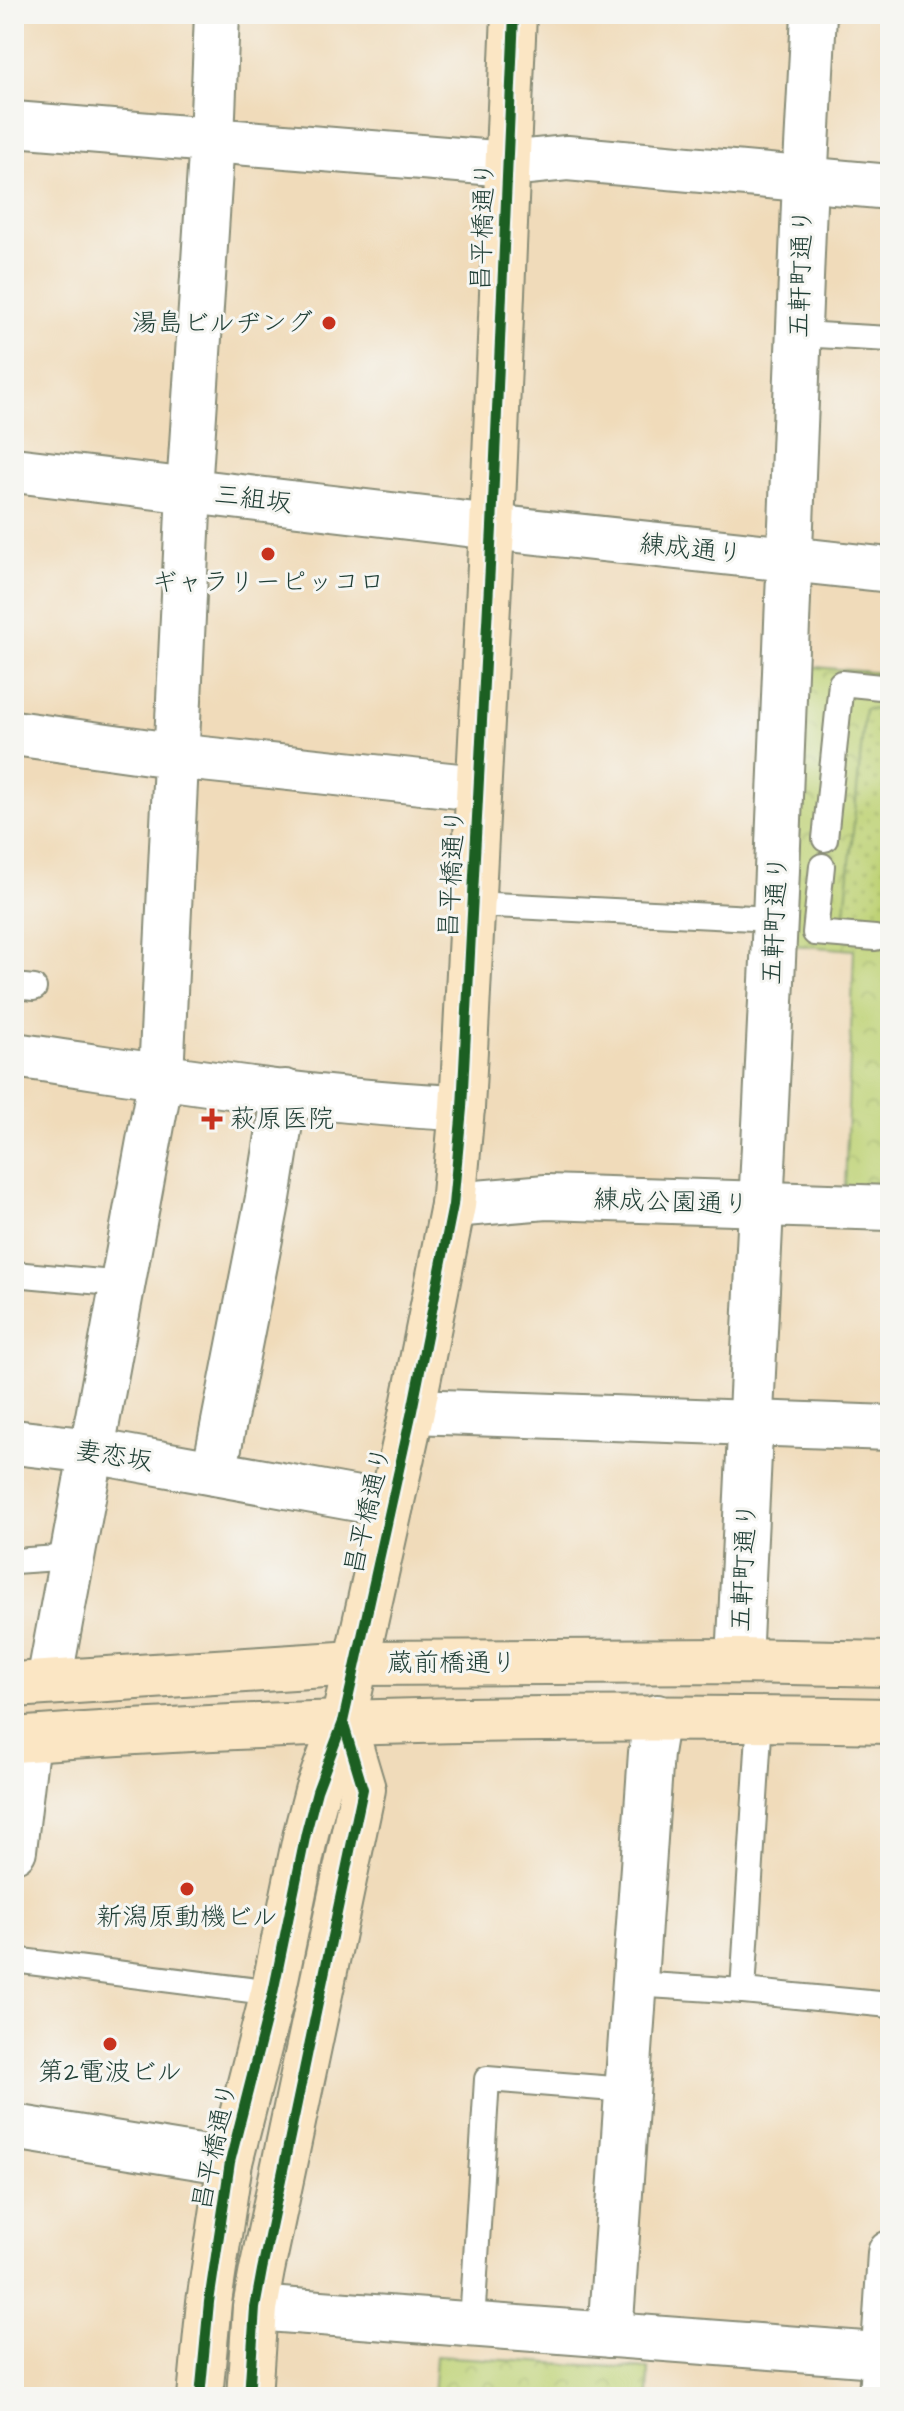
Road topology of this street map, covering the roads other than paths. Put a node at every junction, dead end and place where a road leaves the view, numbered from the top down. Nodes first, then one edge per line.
1 (217, 14) edge
2 (514, 14) edge
3 (814, 14) edge
4 (14, 124) edge
5 (212, 139) junction
6 (508, 164) junction
7 (805, 179) junction
8 (890, 187) edge
9 (799, 334) junction
10 (890, 339) edge
11 (14, 470) edge
12 (189, 491) junction
13 (492, 527) junction
14 (790, 560) junction
15 (890, 570) edge
16 (890, 688) edge
17 (14, 733) edge
18 (178, 756) junction
19 (478, 788) junction
20 (825, 839) dead end
21 (822, 866) dead end
22 (472, 904) junction
23 (775, 919) junction
24 (875, 938) dead end
25 (14, 1055) edge
26 (161, 1076) junction
27 (285, 1092) junction
28 (462, 1108) junction
29 (453, 1205) junction
30 (760, 1205) junction
31 (890, 1208) edge
32 (14, 1274) edge
33 (123, 1284) junction
34 (412, 1411) junction
35 (751, 1423) junction
36 (890, 1428) edge
37 (14, 1442) edge
38 (92, 1451) junction
39 (214, 1473) junction
40 (391, 1505) junction
41 (73, 1557) junction
42 (14, 1561) edge
43 (739, 1661) junction
44 (355, 1663) junction
45 (890, 1664) edge
46 (31, 1683) edge
47 (657, 1717) junction
48 (760, 1718) junction
49 (890, 1721) edge
50 (343, 1722) junction
51 (20, 1740) edge
52 (14, 1850) edge
53 (14, 1960) edge
54 (634, 1984) junction
55 (743, 1991) junction
56 (273, 1993) junction
57 (890, 2005) edge
58 (627, 2090) junction
59 (14, 2127) edge
60 (230, 2162) junction
61 (890, 2253) edge
62 (255, 2308) junction
63 (472, 2323) junction
64 (610, 2335) junction
65 (885, 2369) edge
66 (200, 2397) edge
67 (249, 2397) edge

1 - 5 street
2 - 6 main road, 昌平橋通り
3 - 7 street, 五軒町通り
4 - 5 street
5 - 6 street
5 - 12 street
6 - 7 street
6 - 13 main road, 昌平橋通り
7 - 8 street
7 - 9 street, 五軒町通り
9 - 10 lane
9 - 14 street, 五軒町通り
11 - 12 street, 三組坂
12 - 13 street, 三組坂
12 - 18 street
13 - 14 street, 練成通り
13 - 19 main road, 昌平橋通り
14 - 15 street, 練成通り
14 - 23 street, 五軒町通り
16 - 20 lane
17 - 18 street
18 - 19 street
18 - 26 street
19 - 22 main road, 昌平橋通り
21 - 24 lane
22 - 23 lane
22 - 28 main road, 昌平橋通り
23 - 30 street, 五軒町通り
25 - 26 street
26 - 27 street
26 - 33 street
27 - 28 street
27 - 39 street
28 - 29 main road, 昌平橋通り
29 - 30 street, 練成公園通り
29 - 34 main road, 昌平橋通り
30 - 31 street, 練成公園通り
30 - 35 street, 五軒町通り
32 - 33 lane
33 - 38 street
34 - 35 street
34 - 40 main road, 昌平橋通り
35 - 36 street
35 - 43 street, 五軒町通り
37 - 38 street, 妻恋坂
38 - 39 street, 妻恋坂
38 - 41 street
39 - 40 street, 妻恋坂
40 - 44 main road, 昌平橋通り
41 - 42 lane
41 - 46 street
43 - 44 main road, 蔵前橋通り
43 - 45 main road, 蔵前橋通り
44 - 46 main road, 蔵前橋通り
44 - 50 main road, 昌平橋通り
47 - 48 main road
47 - 50 main road
47 - 54 street
48 - 49 main road
48 - 55 lane
50 - 51 main road
50 - 56 main road, 昌平橋通り
50 - 62 main road, 昌平橋通り
51 - 52 street
53 - 56 lane
54 - 55 lane
54 - 58 street
55 - 57 lane
56 - 60 main road, 昌平橋通り
58 - 63 lane
58 - 64 street
59 - 60 street
60 - 66 main road, 昌平橋通り
61 - 65 street
62 - 63 street
62 - 67 main road, 昌平橋通り
63 - 64 street
64 - 65 street

